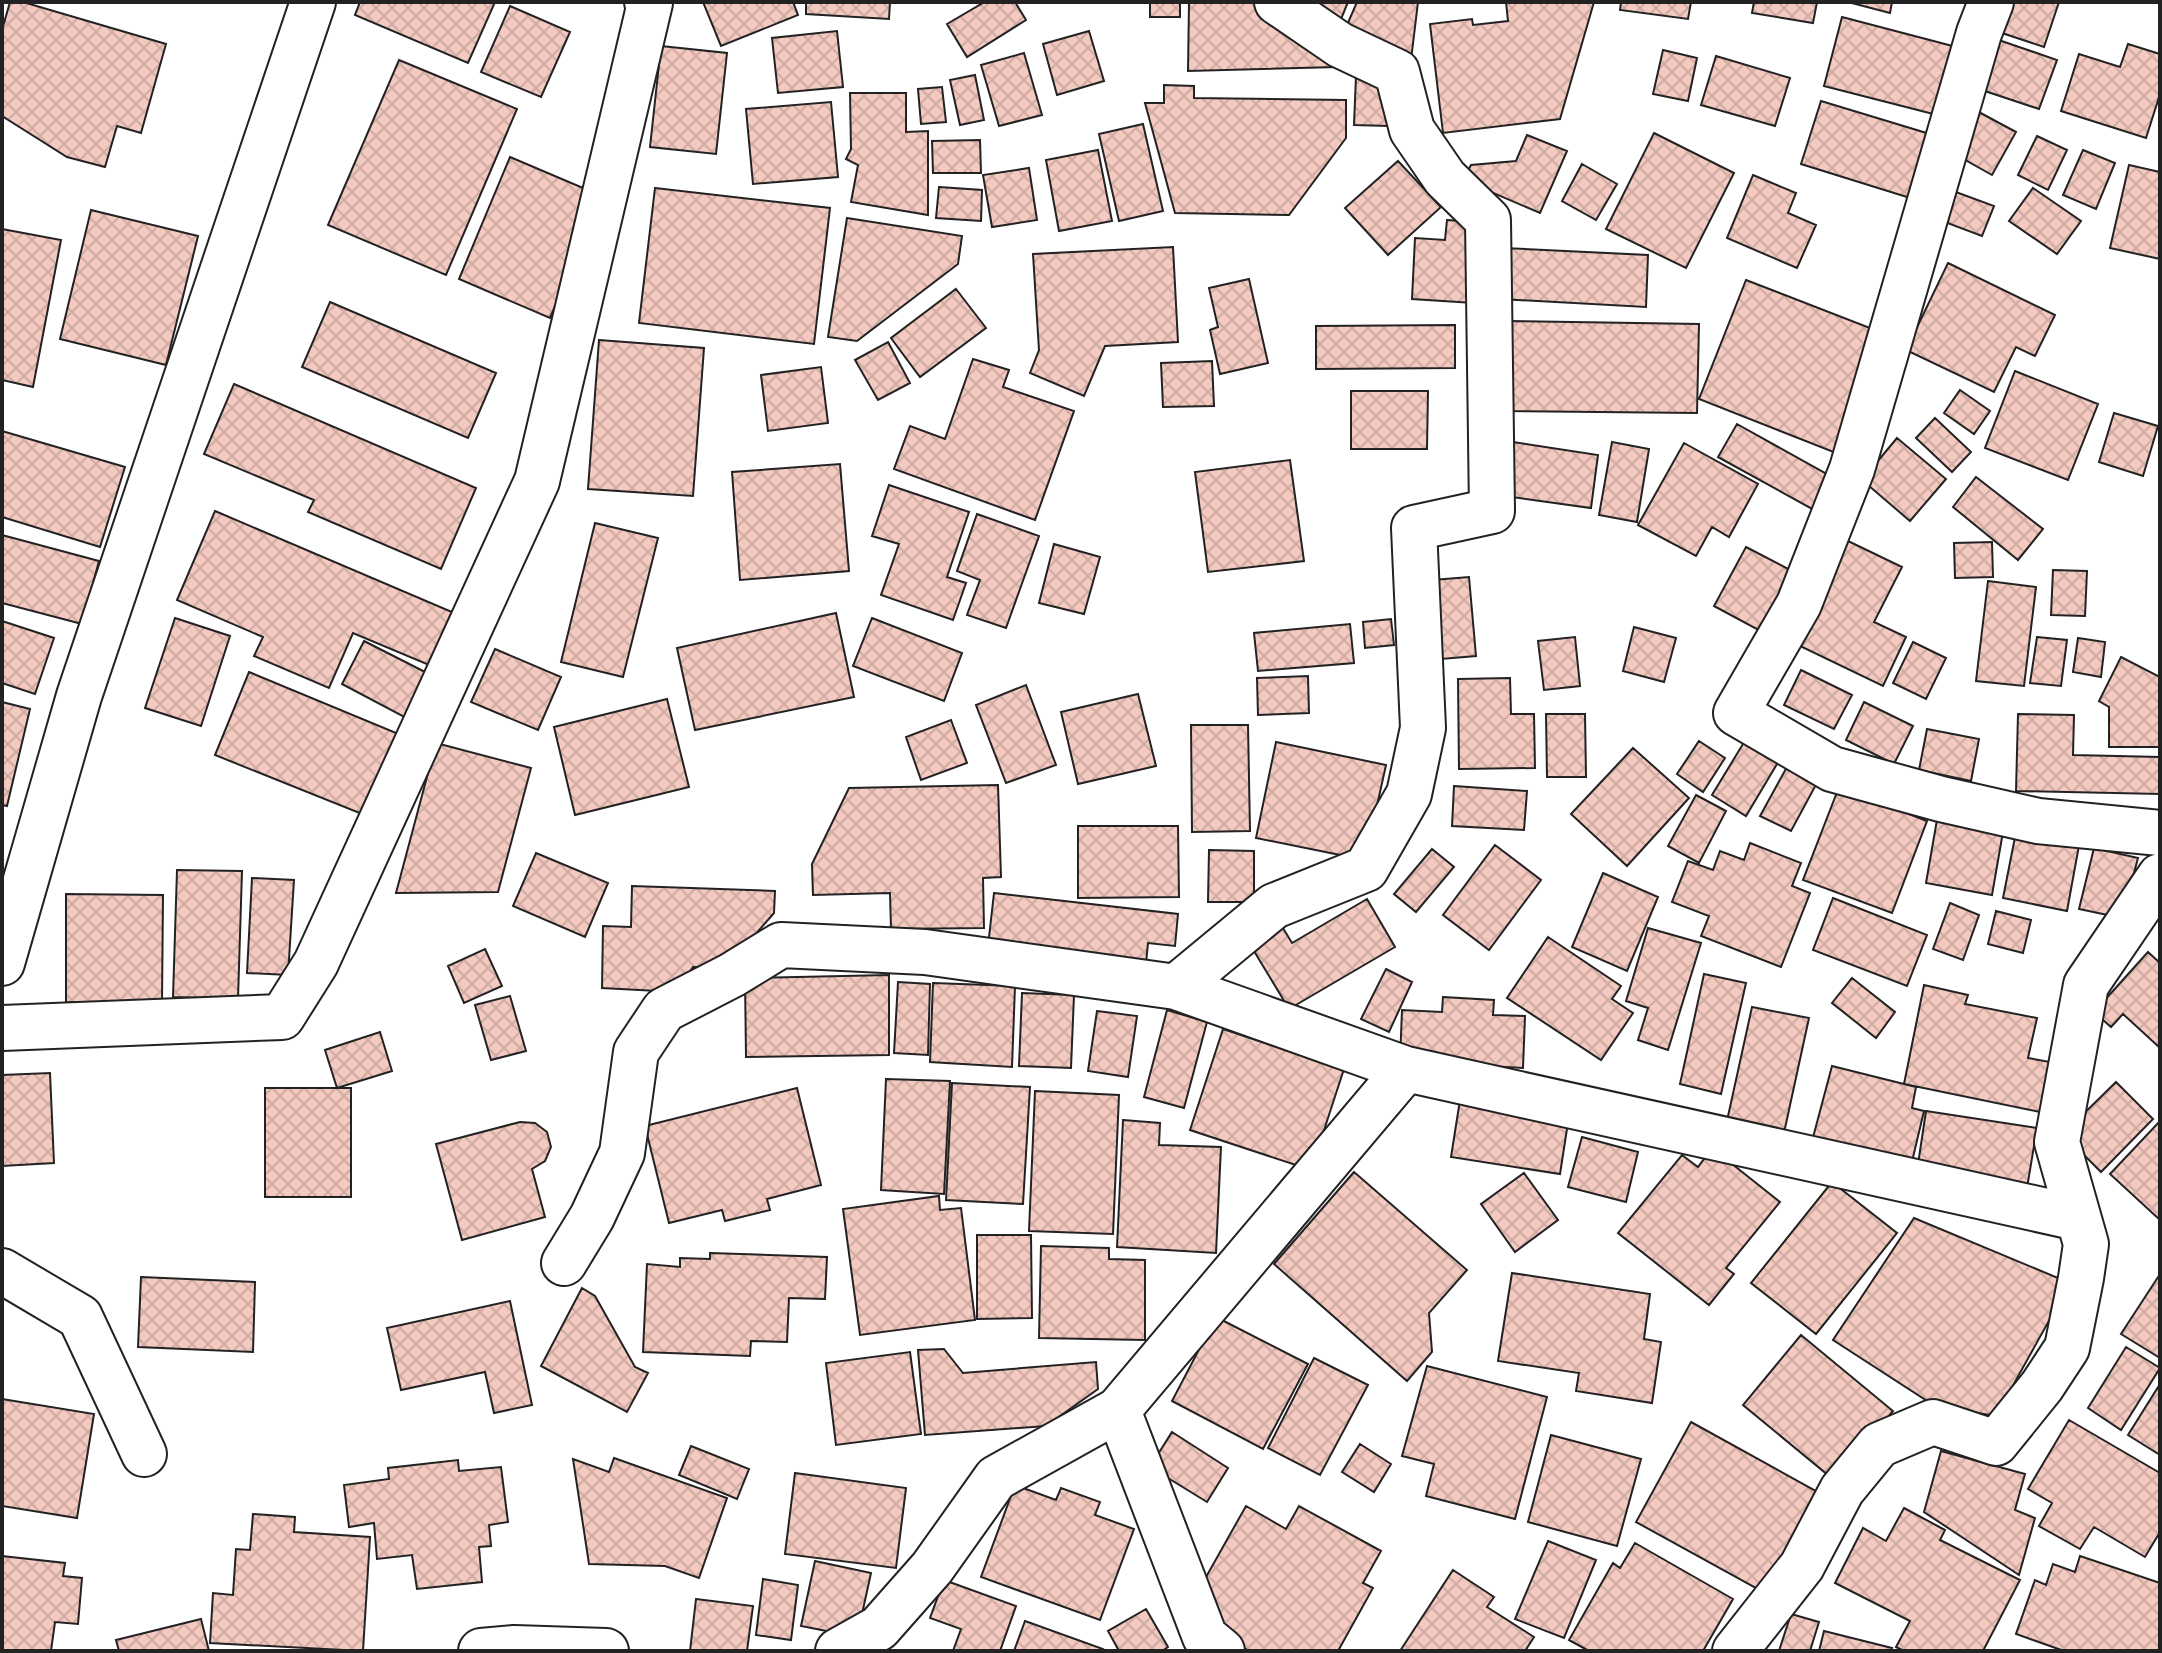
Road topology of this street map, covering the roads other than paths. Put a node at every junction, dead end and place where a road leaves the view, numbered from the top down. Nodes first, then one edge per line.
1 (313, 2) edge
2 (650, 2) edge
3 (1277, 2) edge
4 (1991, 2) edge
5 (2160, 833) edge
6 (2160, 876) edge
7 (2, 963) edge
8 (1176, 987) junction
9 (2, 1028) edge
10 (1406, 1069) junction
11 (2078, 1218) junction
12 (564, 1263) dead end
13 (2, 1271) edge
14 (1118, 1410) junction
15 (144, 1454) dead end
16 (481, 1651) edge
17 (606, 1651) edge
18 (838, 1651) edge
19 (1222, 1651) edge
20 (1735, 1651) edge

1 - 7 street
2 - 9 street
3 - 8 street
4 - 5 street
6 - 11 street
8 - 10 street
8 - 12 street
10 - 11 street
10 - 14 street
11 - 20 street
13 - 15 street
14 - 18 street
14 - 19 street
16 - 17 street

